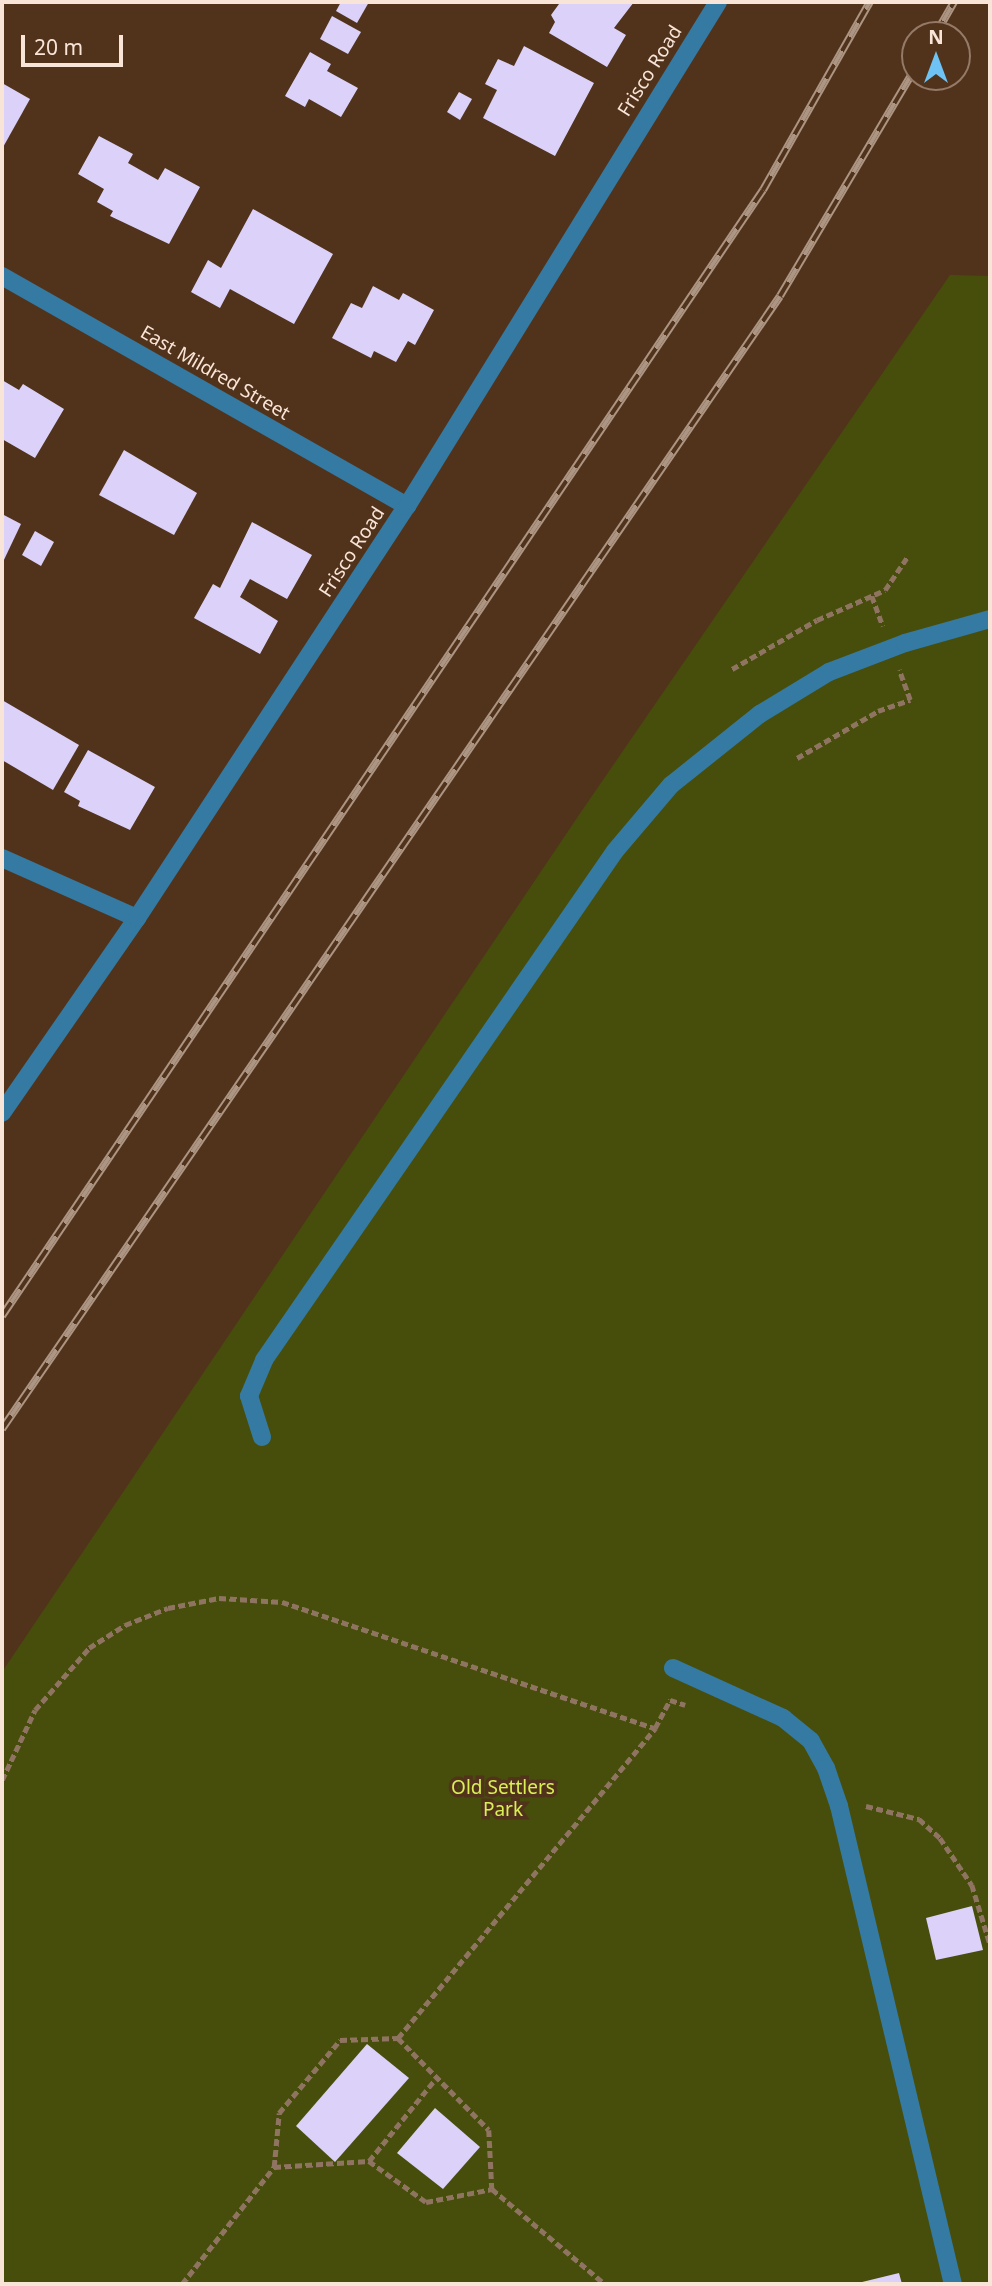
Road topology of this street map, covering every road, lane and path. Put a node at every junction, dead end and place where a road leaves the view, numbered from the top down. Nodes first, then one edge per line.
1 (718, 2) edge
2 (2, 276) edge
3 (407, 506) junction
4 (908, 556) dead end
5 (872, 596) junction
6 (990, 620) edge
7 (891, 648) junction
8 (732, 668) dead end
9 (797, 758) dead end
10 (2, 858) edge
11 (137, 918) junction
12 (2, 1113) edge
13 (262, 1437) dead end
14 (673, 1668) dead end
15 (692, 1706) dead end
16 (654, 1728) junction
17 (2, 1780) edge
18 (839, 1806) junction
19 (990, 1944) edge
20 (398, 2038) junction
21 (437, 2077) junction
22 (369, 2161) junction
23 (274, 2167) junction
24 (492, 2189) junction
25 (183, 2284) edge
26 (605, 2284) edge
27 (953, 2284) edge

1 - 3 street, Frisco Road
2 - 3 street, East Mildred Street
3 - 11 street, Frisco Road
4 - 5 path
5 - 7 path
5 - 8 path
6 - 7 street
7 - 9 path
7 - 13 street
10 - 11 street
11 - 12 street, Frisco Road
14 - 18 street
15 - 16 path
16 - 17 path
16 - 20 path
18 - 19 path
18 - 27 street
20 - 21 path
20 - 23 path
21 - 22 path
21 - 24 path
22 - 23 path
22 - 24 path
23 - 25 path
24 - 26 path

